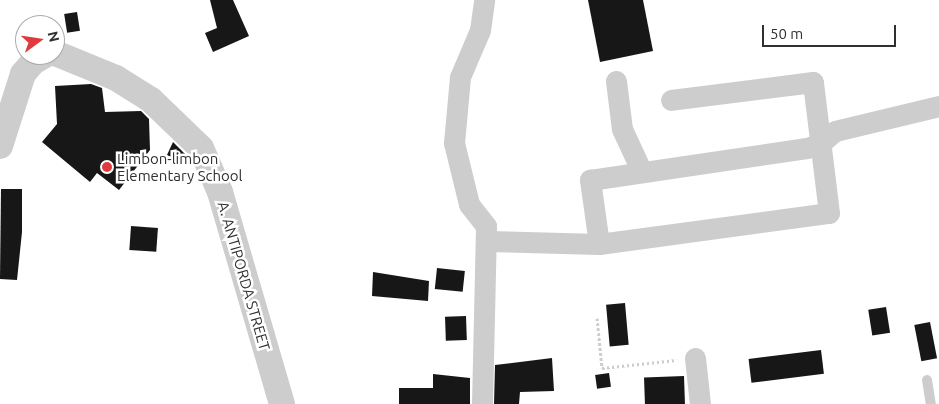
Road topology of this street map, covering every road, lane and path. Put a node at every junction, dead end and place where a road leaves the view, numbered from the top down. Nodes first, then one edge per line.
1 (484, 0) edge
2 (65, 57) edge
3 (33, 65) edge
4 (616, 82) dead end
5 (671, 100) dead end
6 (939, 106) edge
7 (820, 143) junction
8 (0, 146) edge
9 (642, 172) junction
10 (486, 241) junction
11 (599, 244) junction
12 (597, 318) dead end
13 (695, 358) joint
14 (927, 380) dead end
15 (282, 404) edge
16 (482, 404) edge
17 (700, 404) edge
18 (931, 404) edge

1 - 10 street
2 - 15 street, A. ANTIPORDA STREET
3 - 8 street
4 - 9 street
5 - 7 street
6 - 7 street
7 - 9 street
7 - 11 street
9 - 11 street
10 - 11 street
10 - 16 street
12 - 13 path
13 - 17 street
14 - 18 lane

